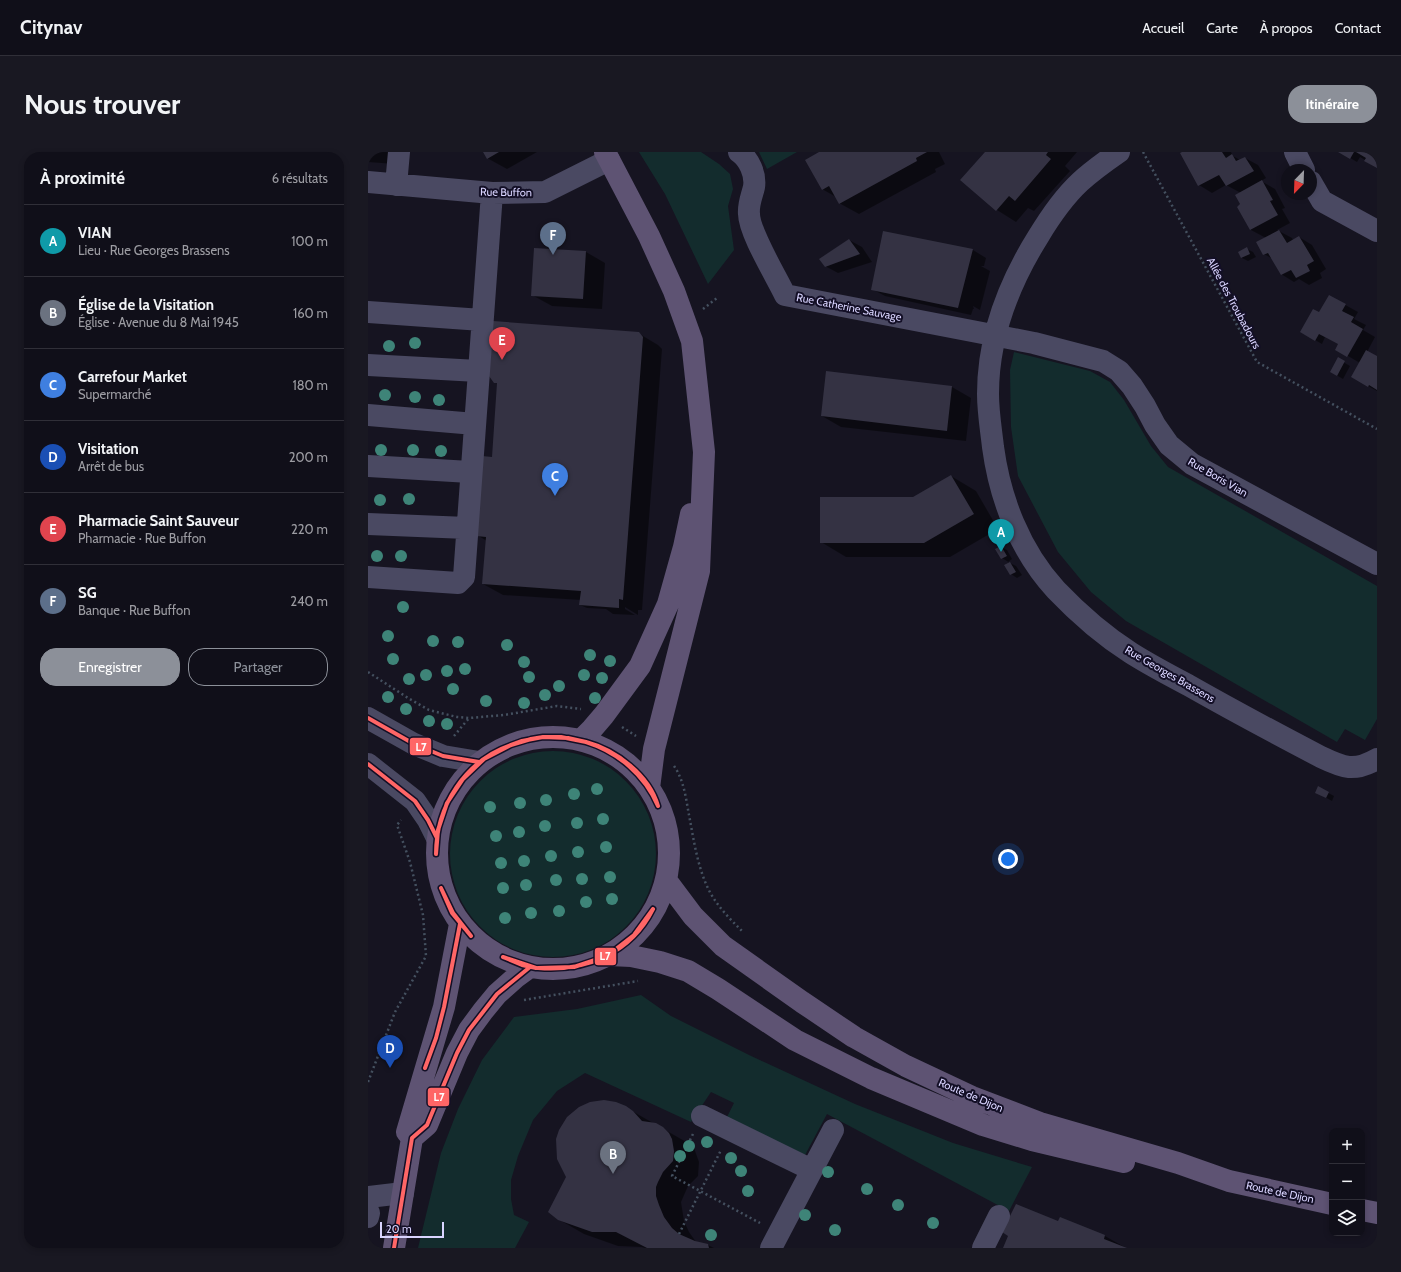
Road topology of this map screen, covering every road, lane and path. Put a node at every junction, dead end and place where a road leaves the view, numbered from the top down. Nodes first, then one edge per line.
1 (399, 152) edge
2 (739, 152) edge
3 (1119, 152) edge
4 (1143, 152) edge
5 (1295, 152) edge
6 (607, 156) edge
7 (1301, 164) edge
8 (368, 182) edge
9 (396, 185) junction
10 (492, 192) junction
11 (1317, 192) edge
12 (1377, 231) edge
13 (368, 312) edge
14 (482, 320) junction
15 (995, 336) junction
16 (368, 364) edge
17 (478, 371) junction
18 (368, 415) edge
19 (475, 424) junction
20 (1377, 429) edge
21 (704, 452) junction
22 (368, 466) edge
23 (470, 472) junction
24 (368, 524) edge
25 (468, 528) junction
26 (1377, 564) edge
27 (368, 577) edge
28 (368, 672) edge
29 (604, 715) junction
30 (368, 718) edge
31 (469, 718) junction
32 (581, 740) junction
33 (654, 749) junction
34 (443, 756) junction
35 (1377, 759) edge
36 (479, 762) junction
37 (368, 764) edge
38 (649, 788) junction
39 (415, 802) junction
40 (437, 838) junction
41 (666, 880) junction
42 (726, 914) junction
43 (460, 924) junction
44 (745, 934) dead end
45 (711, 935) junction
46 (610, 955) junction
47 (426, 956) junction
48 (452, 968) junction
49 (530, 968) junction
50 (643, 982) dead end
51 (497, 994) junction
52 (368, 1082) edge
53 (702, 1116) joint
54 (731, 1130) junction
55 (833, 1130) dead end
56 (412, 1138) junction
57 (812, 1170) junction
58 (1229, 1181) junction
59 (403, 1193) junction
60 (368, 1197) edge
61 (1329, 1203) edge
62 (368, 1211) edge
63 (1365, 1211) edge
64 (1377, 1213) edge
65 (368, 1216) edge
66 (999, 1216) dead end
67 (679, 1234) dead end
68 (775, 1241) edge
69 (394, 1248) edge
70 (983, 1248) edge

1 - 9 street
2 - 15 street, Rue Catherine Sauvage
3 - 15 street, Rue Georges Brassens
4 - 20 path, Allée des Troubadours
5 - 7 street
6 - 10 street, Rue Buffon
6 - 21 main road
8 - 9 street, Rue Buffon
9 - 10 street, Rue Buffon
10 - 14 street
11 - 12 street
13 - 14 street
14 - 17 street
15 - 26 street, Rue Boris Vian
15 - 35 street, Rue Georges Brassens
16 - 17 street
17 - 19 street
18 - 19 street
19 - 23 street
21 - 29 main road
21 - 33 main road
22 - 23 street
23 - 25 street
24 - 25 street
25 - 27 street
28 - 31 path
29 - 31 path
29 - 32 main road
29 - 33 path
30 - 34 street
31 - 34 path
32 - 36 main road
32 - 38 main road
33 - 38 main road
33 - 42 path
34 - 36 street
36 - 40 main road
37 - 39 street
38 - 41 main road
39 - 40 street
39 - 47 path
40 - 43 main road
41 - 45 main road, Route de Dijon
41 - 46 main road
42 - 44 path
42 - 45 path
43 - 48 main road
43 - 49 main road
45 - 58 main road, Route de Dijon
46 - 49 main road
46 - 58 main road
47 - 48 path
47 - 52 path
48 - 56 main road
49 - 51 main road
50 - 51 path
51 - 56 main road
53 - 54 street
53 - 68 path
54 - 57 street
54 - 67 path
55 - 57 street
56 - 59 main road
57 - 68 street
58 - 61 main road, Route de Dijon
59 - 60 street
59 - 69 main road
62 - 65 street
63 - 64 main road
66 - 70 street

